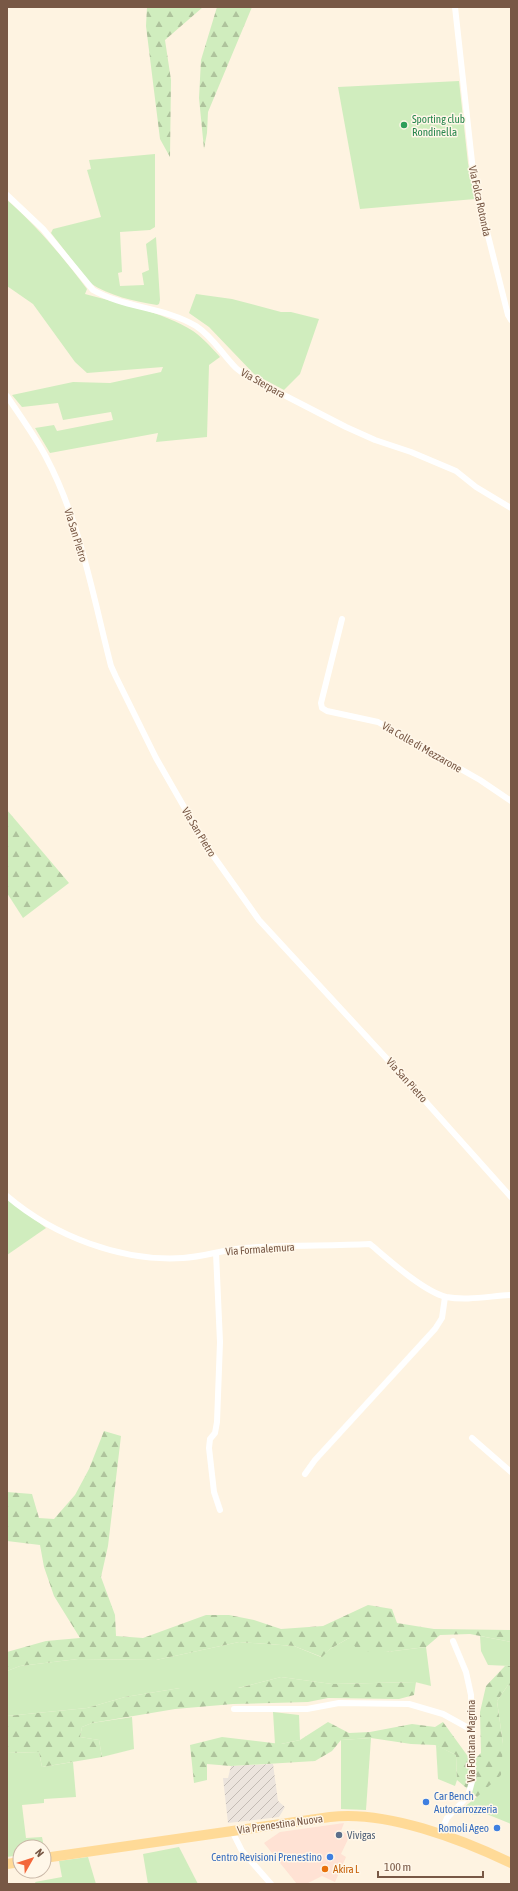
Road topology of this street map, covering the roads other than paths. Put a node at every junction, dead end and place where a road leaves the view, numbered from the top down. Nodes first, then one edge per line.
1 (455, 7) edge
2 (7, 195) edge
3 (511, 320) edge
4 (7, 396) edge
5 (511, 508) edge
6 (342, 619) dead end
7 (511, 801) edge
8 (7, 1196) edge
9 (511, 1197) edge
10 (216, 1253) junction
11 (511, 1295) edge
12 (445, 1297) junction
13 (472, 1438) dead end
14 (511, 1472) edge
15 (305, 1474) dead end
16 (220, 1510) dead end
17 (453, 1641) dead end
18 (234, 1709) dead end
19 (472, 1730) junction
20 (232, 1831) junction
21 (440, 1834) junction
22 (52, 1857) edge
23 (511, 1863) edge
24 (271, 1884) edge

1 - 3 street, Via Folca Rotonda
2 - 5 street, Via Sterpara
4 - 9 street, Via San Pietro
6 - 7 street, Via Colle di Mezzarone
8 - 10 street, Via Formalemura
10 - 12 street, Via Formalemura
10 - 16 street
11 - 12 street, Via Formalemura
12 - 15 street
13 - 14 street
17 - 19 street, Via Fontana Magrina
18 - 19 street
19 - 21 street, Via Fontana Magrina
20 - 21 main road, Via Prenestina Nuova
20 - 22 main road, Via Prenestina Nuova
20 - 24 street
21 - 23 main road, Via Prenestina Nuova

